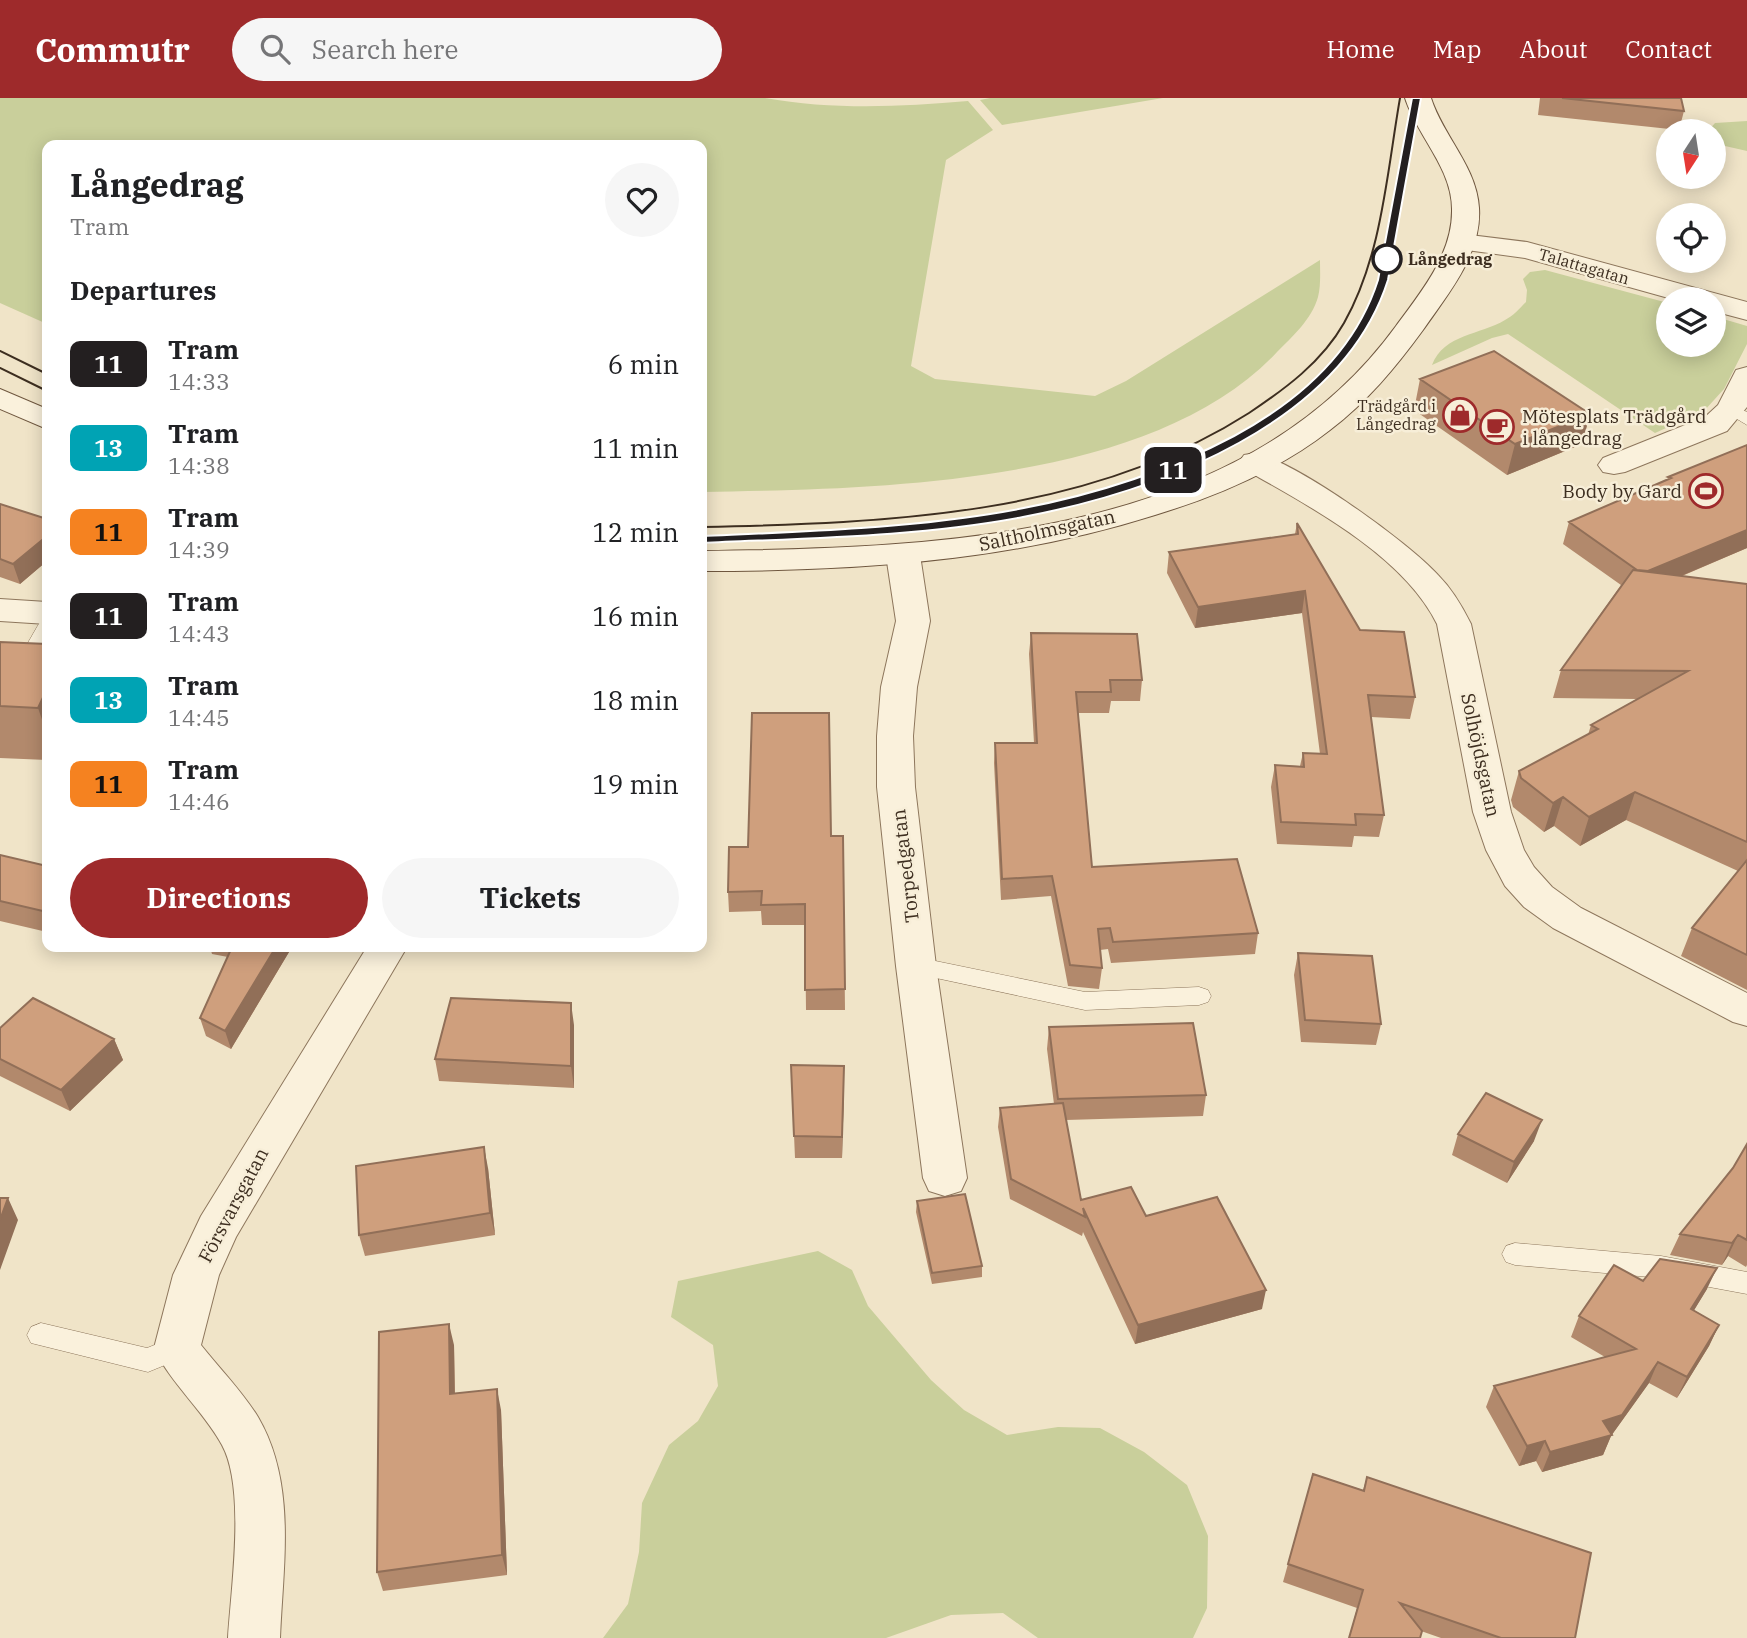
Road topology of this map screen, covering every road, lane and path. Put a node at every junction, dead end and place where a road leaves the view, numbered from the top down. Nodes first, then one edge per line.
1 (1418, 98) edge
2 (1462, 242) junction
3 (1660, 287) edge
4 (1726, 305) edge
5 (1747, 311) edge
6 (1747, 376) edge
7 (0, 398) edge
8 (1739, 415) edge
9 (42, 418) edge
10 (1255, 462) junction
11 (1614, 465) dead end
12 (903, 555) junction
13 (707, 561) edge
14 (0, 610) edge
15 (42, 613) edge
16 (42, 636) edge
17 (28, 660) edge
18 (384, 952) edge
19 (916, 966) junction
20 (1199, 996) dead end
21 (1747, 1011) edge
22 (945, 1178) dead end
23 (1515, 1254) dead end
24 (1747, 1283) edge
25 (41, 1335) dead end
26 (177, 1348) junction
27 (254, 1638) edge

1 - 2 street, Saltholmsgatan
2 - 3 street, Talattagatan
2 - 10 street, Saltholmsgatan
4 - 5 street
6 - 8 street
7 - 9 street
8 - 11 street
10 - 12 street, Saltholmsgatan
10 - 21 street, Solhöjdsgatan
12 - 13 street, Saltholmsgatan
12 - 19 street, Torpedgatan
14 - 15 street
16 - 17 lane
18 - 26 street, Försvarsgatan
19 - 20 lane
19 - 22 street, Torpedgatan
23 - 24 lane
25 - 26 lane
26 - 27 street

